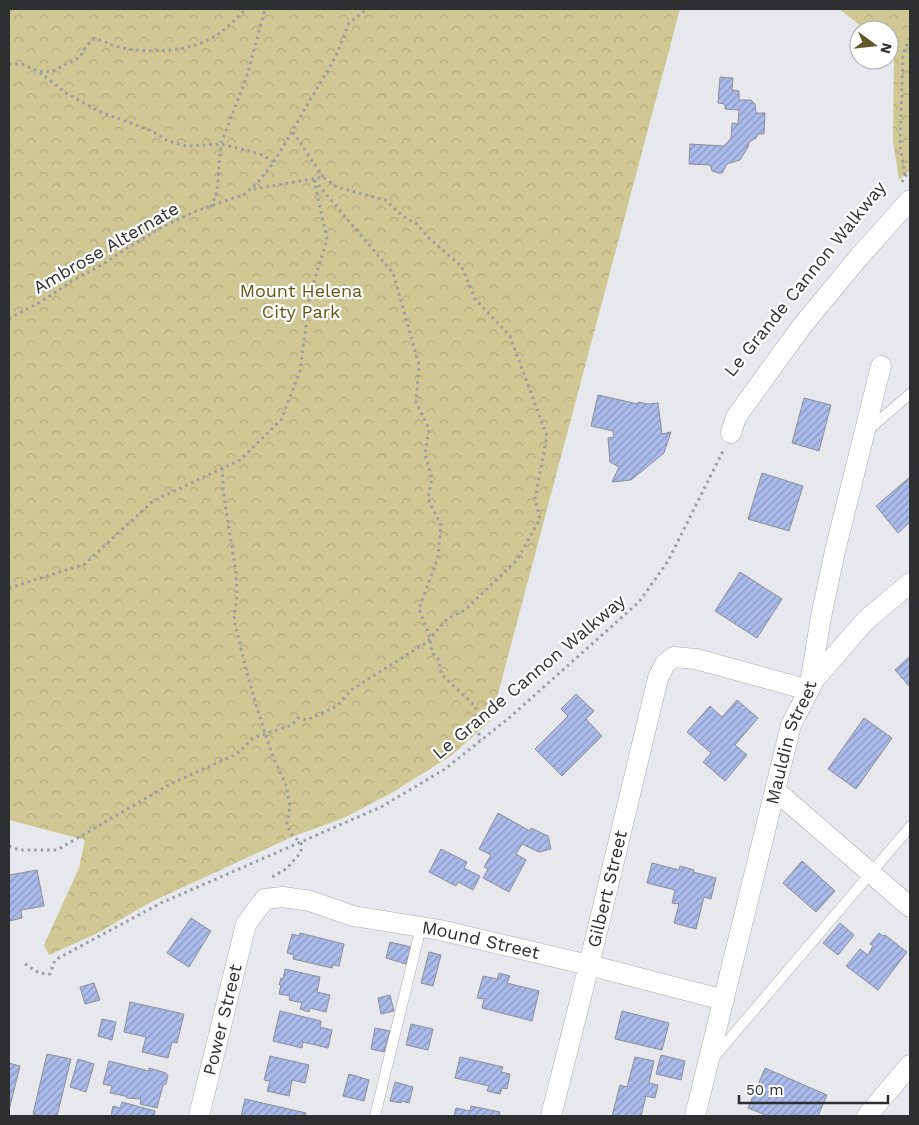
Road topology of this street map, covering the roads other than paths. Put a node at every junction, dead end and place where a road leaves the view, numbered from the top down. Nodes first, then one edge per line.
1 (905, 192) edge
2 (881, 366) dead end
3 (910, 394) edge
4 (731, 433) road end
5 (864, 433) junction
6 (910, 582) edge
7 (809, 690) junction
8 (776, 791) junction
9 (910, 827) edge
10 (871, 874) junction
11 (265, 899) joint
12 (910, 907) edge
13 (421, 927) junction
14 (590, 965) junction
15 (724, 1000) junction
16 (708, 1065) junction
17 (910, 1065) edge
18 (199, 1116) edge
19 (375, 1116) edge
20 (551, 1116) edge
21 (695, 1116) edge
22 (867, 1116) edge

1 - 4 street
2 - 5 street, Mauldin Street
3 - 5 lane
5 - 7 street, Mauldin Street
6 - 7 street
7 - 8 street, Mauldin Street
7 - 14 street, Gilbert Street
8 - 10 street
8 - 15 street, Mauldin Street
9 - 10 lane
10 - 12 street
10 - 16 lane
11 - 13 street, Mound Street
11 - 18 street, Power Street
13 - 14 street, Mound Street
13 - 19 lane
14 - 15 street, Mound Street
14 - 20 street, Gilbert Street
15 - 16 street, Mauldin Street
16 - 21 street, Mauldin Street
17 - 22 street

